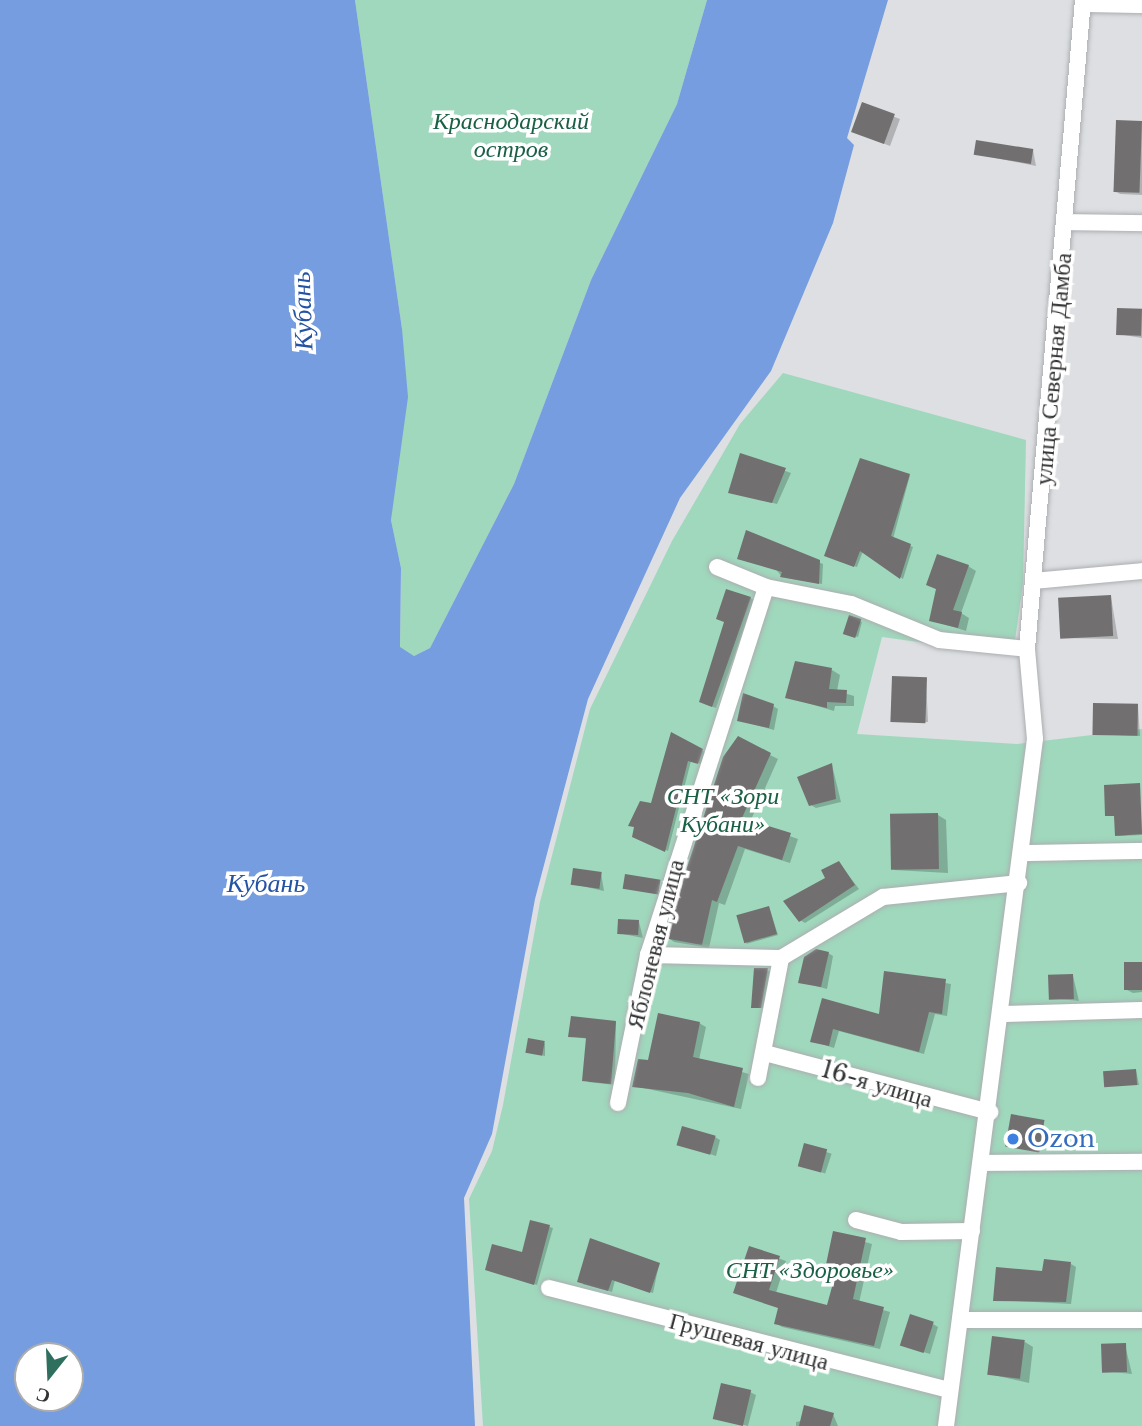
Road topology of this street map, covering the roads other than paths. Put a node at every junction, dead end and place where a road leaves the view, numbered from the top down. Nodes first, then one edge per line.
1 (1084, 1) edge
2 (1142, 5) edge
3 (1066, 222) junction
4 (1142, 223) edge
5 (716, 567) dead end
6 (1142, 571) edge
7 (1033, 581) junction
8 (766, 587) junction
9 (1027, 649) junction
10 (1142, 851) edge
11 (1024, 853) junction
12 (1019, 883) junction
13 (648, 955) junction
14 (780, 958) junction
15 (1142, 1010) edge
16 (1004, 1014) junction
17 (765, 1053) junction
18 (758, 1078) dead end
19 (618, 1103) dead end
20 (990, 1112) junction
21 (1142, 1162) edge
22 (981, 1163) junction
23 (856, 1220) dead end
24 (972, 1231) junction
25 (549, 1288) dead end
26 (960, 1320) junction
27 (1142, 1320) edge
28 (949, 1390) junction
29 (946, 1426) edge

1 - 2 street
1 - 3 street, улица Северная Дамба
3 - 4 street
3 - 7 street, улица Северная Дамба
5 - 8 street
6 - 7 street
7 - 9 street, улица Северная Дамба
8 - 9 street
8 - 13 street, Яблоневая улица
9 - 11 street, улица Северная Дамба
10 - 11 street
11 - 12 street, улица Северная Дамба
12 - 14 street
12 - 16 street, улица Северная Дамба
13 - 14 street
13 - 19 street, Яблоневая улица
14 - 17 street
15 - 16 street
16 - 20 street, улица Северная Дамба
17 - 18 street
17 - 20 street, 16-я улица
20 - 22 street, улица Северная Дамба
21 - 22 street
22 - 24 street, улица Северная Дамба
23 - 24 street
24 - 26 street, улица Северная Дамба
25 - 28 street, Грушевая улица
26 - 27 street
26 - 28 street, улица Северная Дамба
28 - 29 street, улица Северная Дамба

